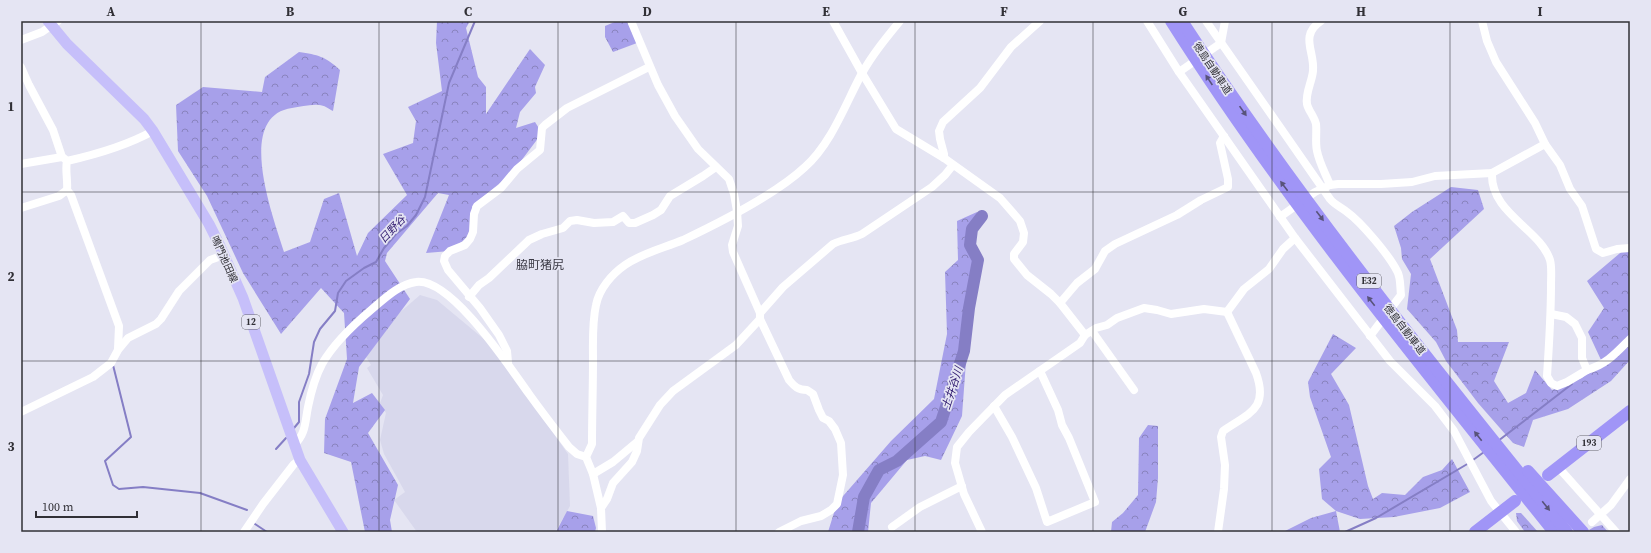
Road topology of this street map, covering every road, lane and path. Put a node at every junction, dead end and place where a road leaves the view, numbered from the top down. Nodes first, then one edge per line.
1 (630, 21) edge
2 (833, 21) edge
3 (900, 21) edge
4 (1040, 21) edge
5 (1147, 21) edge
6 (1171, 21) edge
7 (1182, 21) edge
8 (1206, 21) edge
9 (1225, 21) edge
10 (1321, 21) edge
11 (1482, 21) edge
12 (53, 23) edge
13 (21, 40) edge
14 (1221, 43) junction
15 (21, 67) edge
16 (649, 67) junction
17 (1182, 70) junction
18 (862, 73) junction
19 (153, 131) junction
20 (1224, 136) junction
21 (1545, 144) junction
22 (944, 158) junction
23 (64, 159) junction
24 (21, 164) edge
25 (953, 164) junction
26 (716, 167) junction
27 (1492, 173) junction
28 (1322, 189) junction
29 (67, 190) junction
30 (21, 208) edge
31 (737, 211) junction
32 (1280, 217) junction
33 (1295, 238) junction
34 (1630, 248) edge
35 (224, 255) junction
36 (469, 297) junction
37 (1060, 303) junction
38 (1227, 312) junction
39 (1551, 314) junction
40 (760, 316) junction
41 (1088, 333) junction
42 (1373, 333) junction
43 (1630, 339) edge
44 (118, 350) junction
45 (508, 362) junction
46 (1587, 370) junction
47 (1040, 371) junction
48 (1451, 388) junction
49 (1134, 390) dead end
50 (994, 406) junction
51 (1630, 411) edge
52 (21, 412) edge
53 (637, 442) junction
54 (294, 445) junction
55 (1493, 455) junction
56 (586, 457) junction
57 (300, 460) junction
58 (1558, 467) junction
59 (593, 474) junction
60 (1548, 475) dead end
61 (1630, 479) edge
62 (962, 486) junction
63 (1514, 501) dead end
64 (601, 508) junction
65 (1501, 512) junction
66 (1601, 514) junction
67 (1592, 522) dead end
68 (892, 527) dead end
69 (244, 532) edge
70 (343, 532) edge
71 (602, 532) edge
72 (779, 532) edge
73 (982, 532) edge
74 (1218, 532) edge
75 (1475, 532) edge
76 (1516, 532) edge
77 (1547, 532) edge
78 (1554, 532) edge
79 (1567, 532) edge
80 (1583, 532) edge
81 (1616, 532) edge

1 - 16 street
2 - 18 street
3 - 18 street
4 - 22 street
5 - 17 street
55 -> 6 highway, 徳島自動車道 / E32
7 -> 48 highway, 徳島自動車道 / E32
8 - 14 street
9 - 14 street
10 - 28 street
11 - 21 street
12 - 13 street
12 - 19 main road, 鳴門池田線 / 12
14 - 17 street
14 - 28 street
15 - 23 street
16 - 26 street
16 - 36 street
17 - 20 street
18 - 22 street
18 - 31 street
19 - 23 street
19 - 35 main road, 鳴門池田線 / 12
20 - 32 street
20 - 37 street
21 - 27 street
21 - 34 street
22 - 25 street
23 - 24 street
23 - 29 street
25 - 37 street
25 - 40 street
26 - 31 street
26 - 36 street
27 - 28 street
27 - 39 street
28 - 32 street
28 - 42 street
29 - 30 street
29 - 44 street
31 - 40 street
31 - 56 street
32 - 33 street
33 - 38 street
33 - 42 street
35 - 44 street
35 - 54 main road, 鳴門池田線 / 12
36 - 45 street
37 - 41 street
38 - 41 street
38 - 74 street
39 - 46 street
39 - 46 street
40 - 53 street
40 - 72 street
41 - 47 street
41 - 49 street
42 - 65 street
43 - 46 street
44 - 52 street
45 - 54 street
45 - 56 street
47 - 50 street
47 - 50 street
48 -> 79 highway, 徳島自動車道 / E32
48 - 80 highway
50 - 62 street
51 - 58 highway, 193
53 - 59 street
53 - 64 street
54 - 57 main road, 鳴門池田線 / 12
55 - 77 highway
55 - 78 highway, 徳島自動車道 / E32
56 - 59 street
57 - 69 street
57 - 70 main road, 鳴門池田線 / 12
58 - 60 highway, 193
58 - 66 street
59 - 64 street
61 - 66 street
62 - 68 street
62 - 73 street
63 - 65 highway
64 - 71 street
65 - 75 highway
65 - 76 street
66 - 67 street
66 - 81 street

